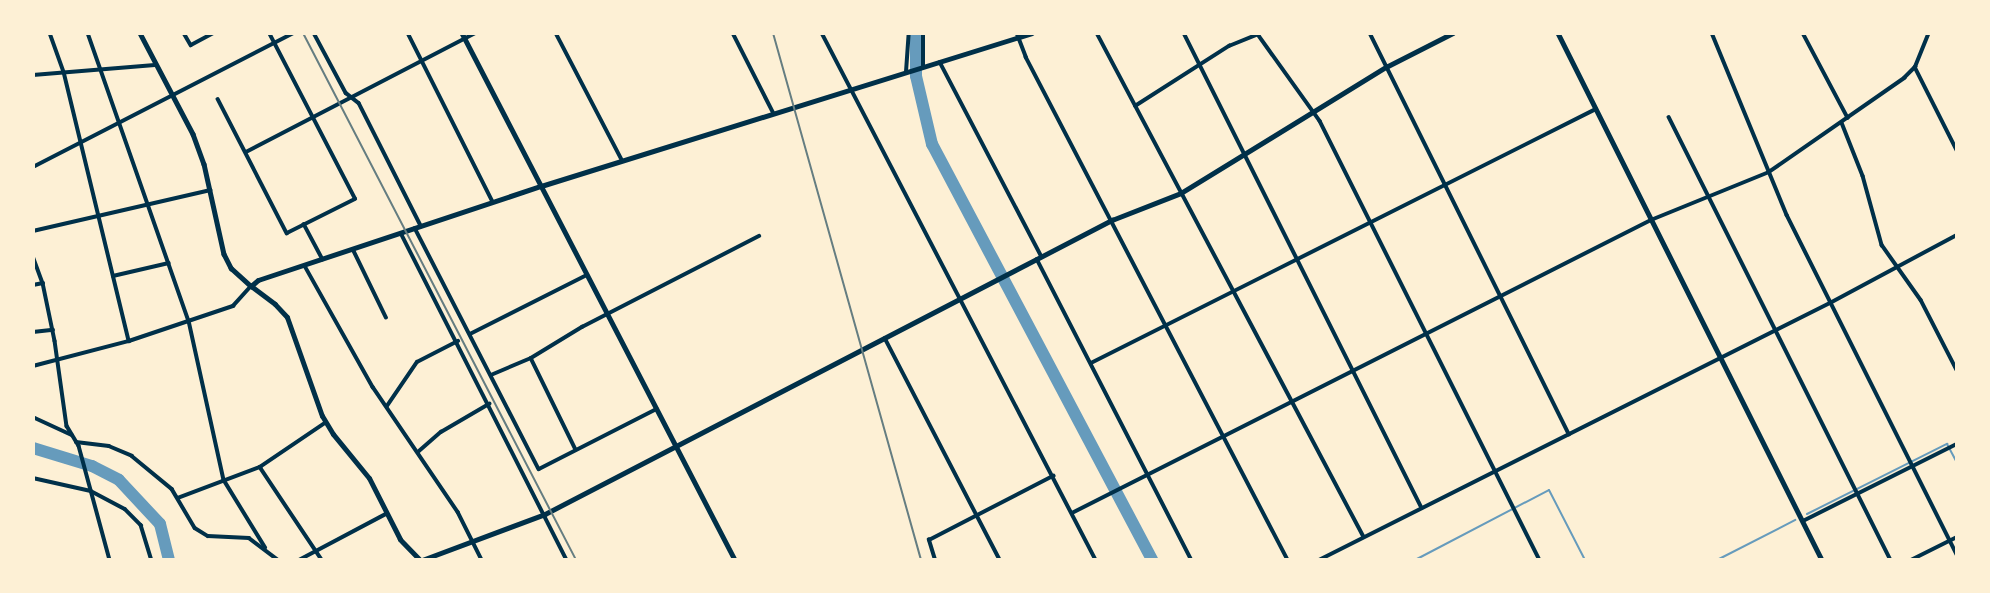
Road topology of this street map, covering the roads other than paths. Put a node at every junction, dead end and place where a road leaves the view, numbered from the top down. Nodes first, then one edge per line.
1 (50, 33) edge
2 (88, 33) edge
3 (140, 33) edge
4 (184, 33) edge
5 (214, 33) edge
6 (269, 33) edge
7 (294, 33) edge
8 (314, 33) edge
9 (408, 33) edge
10 (476, 33) edge
11 (556, 33) edge
12 (733, 33) edge
13 (822, 33) edge
14 (909, 33) edge
15 (923, 33) edge
16 (1032, 33) edge
17 (1097, 33) edge
18 (1184, 33) edge
19 (1370, 33) edge
20 (1453, 33) edge
21 (1558, 33) edge
22 (1712, 33) edge
23 (1803, 33) edge
24 (1929, 33) edge
25 (1259, 34) edge
26 (1017, 35) edge
27 (463, 36) edge
28 (275, 44) junction
29 (423, 61) junction
30 (940, 62) junction
31 (155, 65) junction
32 (1200, 65) junction
33 (923, 66) junction
34 (1386, 66) junction
35 (1915, 67) junction
36 (101, 68) junction
37 (64, 72) junction
38 (906, 72) junction
39 (33, 75) edge
40 (851, 89) junction
41 (174, 95) junction
42 (353, 98) junction
43 (218, 99) dead end
44 (1135, 106) junction
45 (1596, 109) junction
46 (1315, 111) junction
47 (774, 113) junction
48 (1669, 117) dead end
49 (1848, 118) junction
50 (313, 119) junction
51 (120, 122) junction
52 (1842, 122) junction
53 (82, 141) junction
54 (1957, 150) edge
55 (246, 152) junction
56 (1245, 155) junction
57 (622, 160) junction
58 (33, 167) edge
59 (1769, 172) junction
60 (1445, 184) junction
61 (541, 186) junction
62 (211, 190) junction
63 (1181, 193) junction
64 (1710, 197) junction
65 (493, 202) junction
66 (149, 204) junction
67 (99, 215) junction
68 (1651, 219) junction
69 (1112, 220) junction
70 (1370, 221) junction
71 (304, 224) junction
72 (418, 227) junction
73 (33, 231) edge
74 (401, 233) junction
75 (1957, 235) edge
76 (759, 236) dead end
77 (353, 249) junction
78 (33, 256) edge
79 (1297, 257) junction
80 (1039, 258) junction
81 (323, 260) junction
82 (169, 263) junction
83 (306, 266) junction
84 (1897, 269) junction
85 (587, 275) junction
86 (113, 276) junction
87 (43, 283) junction
88 (33, 285) edge
89 (251, 286) junction
90 (1233, 290) junction
91 (1500, 295) junction
92 (961, 298) junction
93 (1830, 303) junction
94 (607, 314) junction
95 (386, 317) dead end
96 (189, 321) junction
97 (1166, 324) junction
98 (53, 330) junction
99 (1776, 330) junction
100 (33, 332) edge
101 (1426, 332) junction
102 (470, 334) junction
103 (884, 338) junction
104 (129, 341) junction
105 (458, 341) junction
106 (531, 358) junction
107 (1721, 358) junction
108 (55, 362) junction
109 (1091, 363) junction
110 (33, 366) edge
111 (1352, 369) junction
112 (1957, 370) edge
113 (491, 375) junction
114 (1292, 400) junction
115 (489, 404) junction
116 (386, 407) junction
117 (657, 409) junction
118 (33, 417) edge
119 (326, 423) junction
120 (1569, 434) junction
121 (72, 435) junction
122 (1224, 435) junction
123 (78, 444) junction
124 (1955, 445) edge
125 (676, 446) junction
126 (576, 450) junction
127 (418, 452) junction
128 (1912, 466) junction
129 (260, 467) junction
130 (1495, 471) junction
131 (1148, 474) junction
132 (1053, 476) junction
133 (33, 478) edge
134 (224, 480) junction
135 (91, 491) junction
136 (1858, 493) junction
137 (178, 498) junction
138 (1422, 508) junction
139 (1072, 513) junction
140 (386, 514) junction
141 (545, 514) junction
142 (977, 515) junction
143 (1803, 521) junction
144 (1364, 537) junction
145 (1957, 537) edge
146 (1949, 541) junction
147 (474, 542) junction
148 (265, 547) junction
149 (317, 550) junction
150 (1957, 555) edge
151 (110, 560) edge
152 (152, 560) edge
153 (278, 560) edge
154 (299, 560) edge
155 (322, 560) edge
156 (421, 560) edge
157 (482, 560) edge
158 (567, 560) edge
159 (735, 560) edge
160 (935, 560) edge
161 (1000, 560) edge
162 (1096, 560) edge
163 (1192, 560) edge
164 (1288, 560) edge
165 (1319, 560) edge
166 (1540, 560) edge
167 (1822, 560) edge
168 (1891, 560) edge
169 (1911, 560) edge

1 - 37 street
2 - 36 street
3 - 31 street
4 - 5 street
6 - 28 street
7 - 28 street
8 - 42 street
9 - 29 street
10 - 27 street
11 - 57 street
12 - 47 street
13 - 40 street
14 - 38 street
15 - 33 street
16 - 26 main road
17 - 44 street
18 - 32 street
19 - 34 street
20 - 34 street
21 - 45 street
22 - 59 street
23 - 49 street
24 - 35 street
25 - 32 street
25 - 46 street
26 - 30 main road
26 - 69 street
27 - 29 street
27 - 61 street
28 - 41 street
28 - 50 street
29 - 42 street
29 - 65 street
30 - 33 main road
30 - 80 street
31 - 36 street
31 - 41 street
32 - 44 street
32 - 56 street
33 - 38 main road
34 - 46 street
34 - 60 street
35 - 49 street
35 - 54 street
36 - 37 street
36 - 51 street
37 - 39 street
37 - 53 street
38 - 40 main road
40 - 47 main road
40 - 92 street
41 - 51 street
41 - 62 street
42 - 50 street
42 - 72 street
43 - 55 street
44 - 63 street
45 - 60 street
45 - 68 street
46 - 56 street
46 - 70 street
47 - 57 main road
48 - 64 street
49 - 52 street
50 - 55 street
50 - 71 street
51 - 53 street
51 - 66 street
52 - 59 street
52 - 84 street
53 - 58 street
53 - 67 street
55 - 71 street
56 - 63 street
56 - 79 street
57 - 61 main road
59 - 64 street
59 - 93 street
60 - 70 street
60 - 91 street
61 - 65 main road
61 - 85 street
62 - 66 street
62 - 89 street
63 - 69 street
63 - 90 street
64 - 68 street
64 - 99 street
65 - 72 main road
66 - 67 street
66 - 82 street
67 - 73 street
67 - 86 street
68 - 91 street
68 - 107 street
69 - 80 street
69 - 97 street
70 - 79 street
70 - 101 street
71 - 81 street
72 - 74 main road
72 - 102 street
74 - 77 main road
74 - 105 street
75 - 84 street
76 - 94 street
77 - 81 main road
77 - 95 street
78 - 87 street
79 - 90 street
79 - 111 street
80 - 92 street
80 - 109 street
81 - 83 main road
82 - 86 street
82 - 96 street
83 - 89 main road
83 - 116 street
84 - 93 street
84 - 112 street
85 - 94 street
85 - 102 street
86 - 104 street
87 - 88 street
87 - 98 street
89 - 96 street
89 - 119 main road
90 - 97 street
90 - 114 street
91 - 101 street
91 - 120 street
92 - 103 street
92 - 132 street
93 - 99 street
93 - 128 street
94 - 106 street
94 - 117 street
96 - 104 street
96 - 134 street
97 - 109 street
97 - 122 street
98 - 100 street
98 - 108 street
99 - 107 street
99 - 136 street
101 - 111 street
101 - 130 street
102 - 113 street
103 - 125 street
103 - 142 street
104 - 108 street
105 - 115 street
105 - 116 street
106 - 113 street
106 - 126 street
107 - 120 street
107 - 143 street
108 - 110 street
108 - 121 street
109 - 131 street
111 - 114 street
111 - 138 street
113 - 126 street
114 - 122 street
114 - 144 street
115 - 127 street
115 - 141 street
116 - 127 street
117 - 125 street
117 - 126 street
118 - 121 street
119 - 129 street
119 - 140 main road
120 - 130 street
121 - 123 street
122 - 131 street
122 - 164 street
123 - 135 street
123 - 137 street
124 - 128 street
125 - 141 street
125 - 159 street
127 - 147 street
128 - 136 street
128 - 146 street
129 - 134 street
129 - 149 street
130 - 138 street
130 - 166 street
131 - 139 street
131 - 163 street
132 - 139 street
132 - 142 street
133 - 135 street
134 - 137 street
134 - 148 street
135 - 151 street
135 - 152 street
136 - 143 street
136 - 168 street
137 - 148 street
138 - 144 street
139 - 162 street
140 - 149 street
140 - 156 main road
141 - 147 main road
141 - 158 street
142 - 160 street
142 - 161 street
143 - 167 street
144 - 165 street
145 - 146 street
146 - 150 street
146 - 169 street
147 - 156 main road
147 - 157 street
148 - 153 street
149 - 154 street
149 - 155 street

